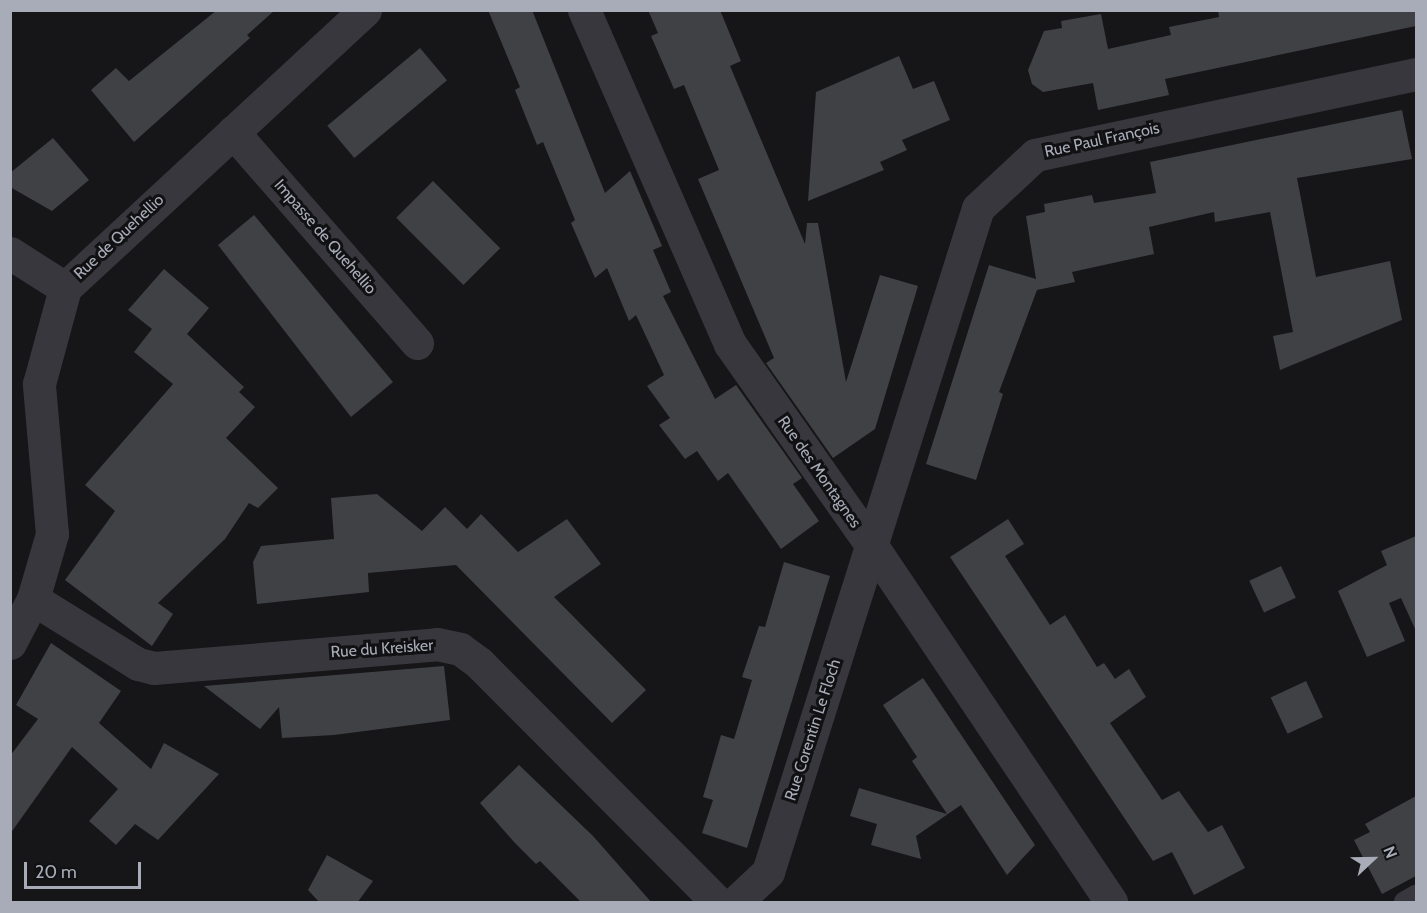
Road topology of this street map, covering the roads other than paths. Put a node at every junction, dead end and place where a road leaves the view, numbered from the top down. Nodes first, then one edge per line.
1 (365, 10) edge
2 (584, 10) edge
3 (1416, 74) edge
4 (233, 132) junction
5 (10, 253) edge
6 (65, 288) junction
7 (417, 343) dead end
8 (872, 546) junction
9 (33, 599) junction
10 (10, 643) edge
11 (1416, 897) edge
12 (717, 903) edge
13 (736, 903) edge
14 (1111, 903) edge
15 (1405, 903) edge

1 - 4 street, Rue de Quehellio
2 - 8 street, Rue des Montagnes
3 - 8 street, Rue Paul François
4 - 6 street, Rue de Quehellio
4 - 7 street, Impasse de Quehellio
5 - 6 street
6 - 9 street, Rue de Quehellio
8 - 13 street, Rue Corentin Le Floch
8 - 14 street, Rue des Montagnes
9 - 10 street, Rue de Quehellio
9 - 12 street, Rue du Kreisker
11 - 15 lane

